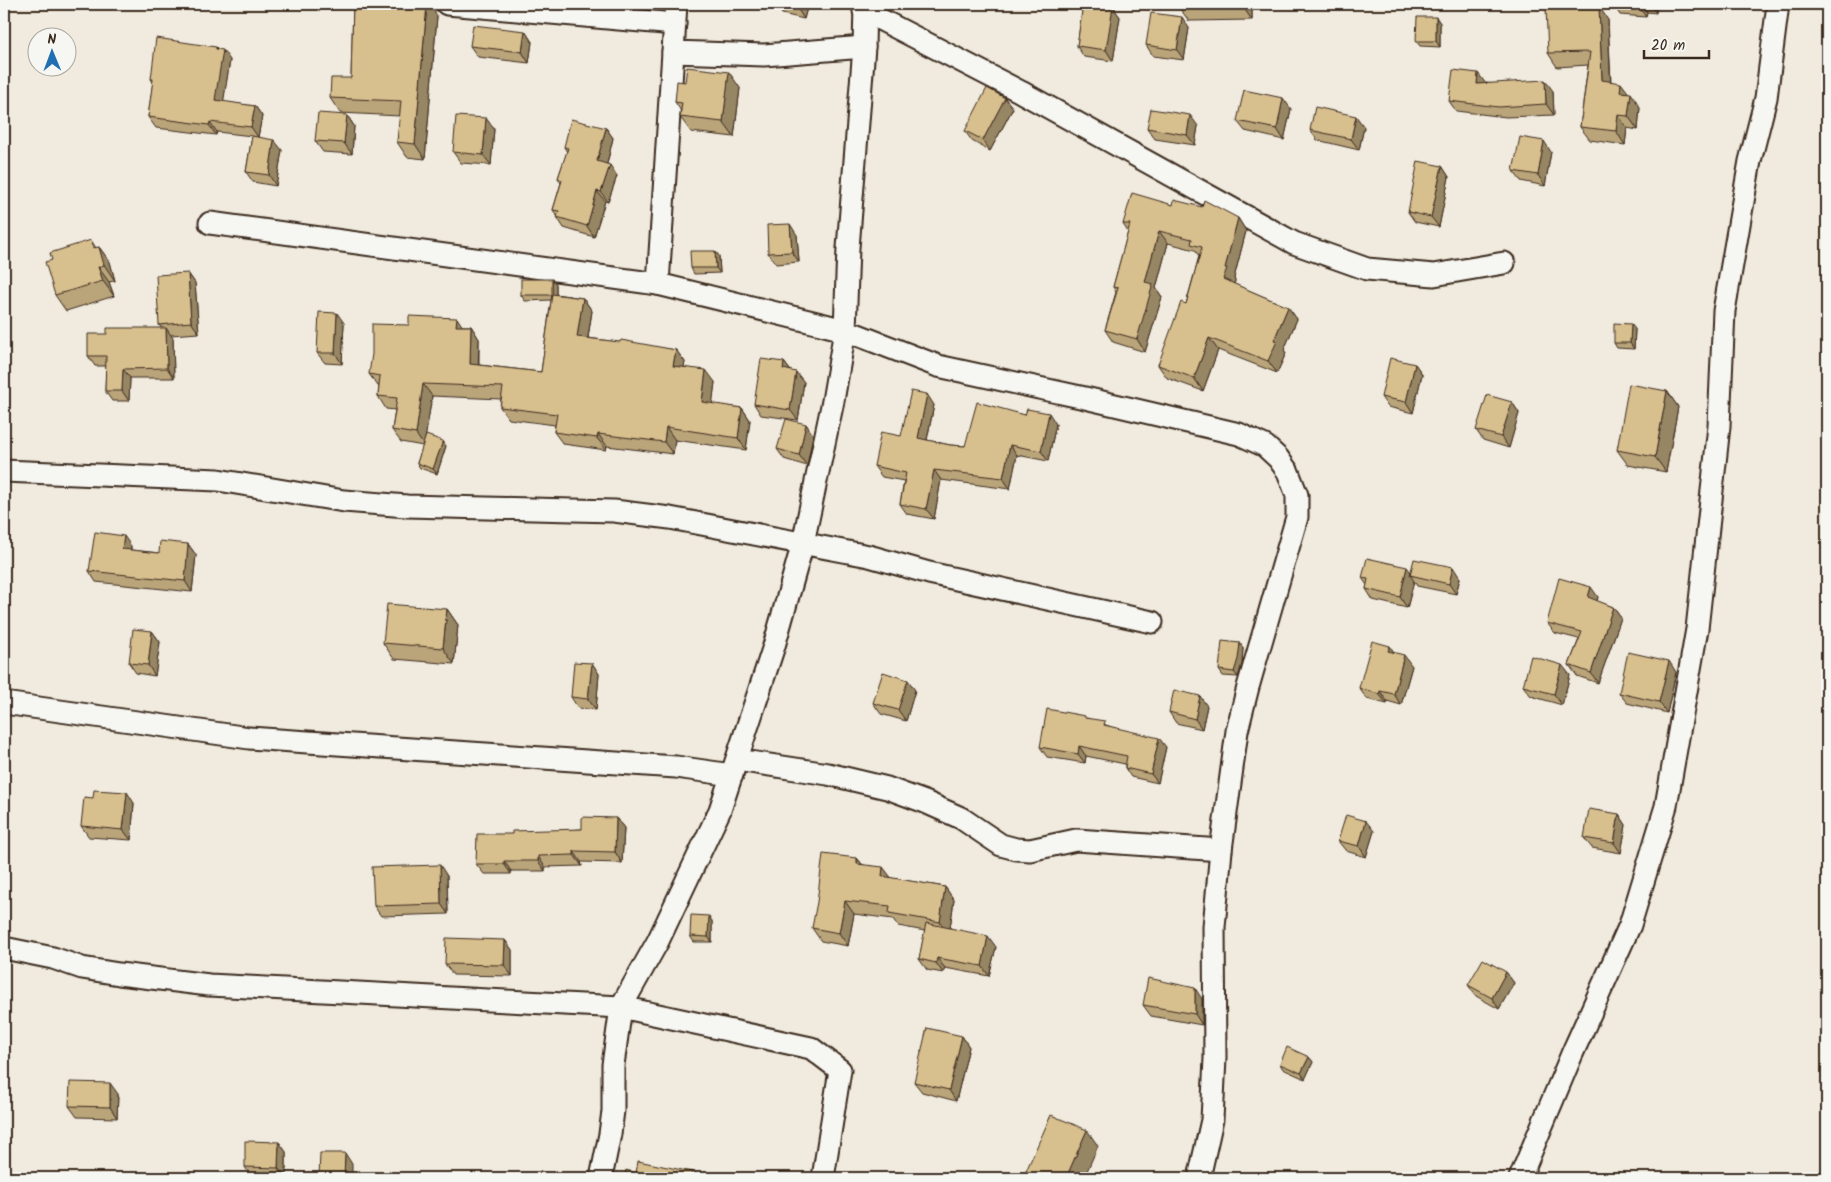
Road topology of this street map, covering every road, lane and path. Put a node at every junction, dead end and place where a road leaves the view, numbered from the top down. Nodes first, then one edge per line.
1 (447, 4) edge
2 (1778, 4) edge
3 (864, 8) edge
4 (675, 14) edge
5 (864, 47) junction
6 (673, 52) junction
7 (210, 223) dead end
8 (1504, 263) dead end
9 (658, 284) junction
10 (845, 330) junction
11 (4, 471) edge
12 (803, 543) junction
13 (1152, 622) dead end
14 (4, 703) edge
15 (734, 768) junction
16 (1221, 850) junction
17 (4, 948) edge
18 (621, 1007) junction
19 (601, 1178) edge
20 (823, 1178) edge
21 (1199, 1178) edge
22 (1520, 1178) edge

1 - 4 street
2 - 22 street
3 - 5 street
3 - 8 street
4 - 6 street
5 - 6 street
5 - 10 street
6 - 9 street
7 - 9 street
9 - 10 street
10 - 12 street
10 - 16 street
11 - 12 street
12 - 13 street
12 - 15 street
14 - 15 street
15 - 16 street
15 - 18 street
16 - 21 street
17 - 18 street
18 - 19 street
18 - 20 street

